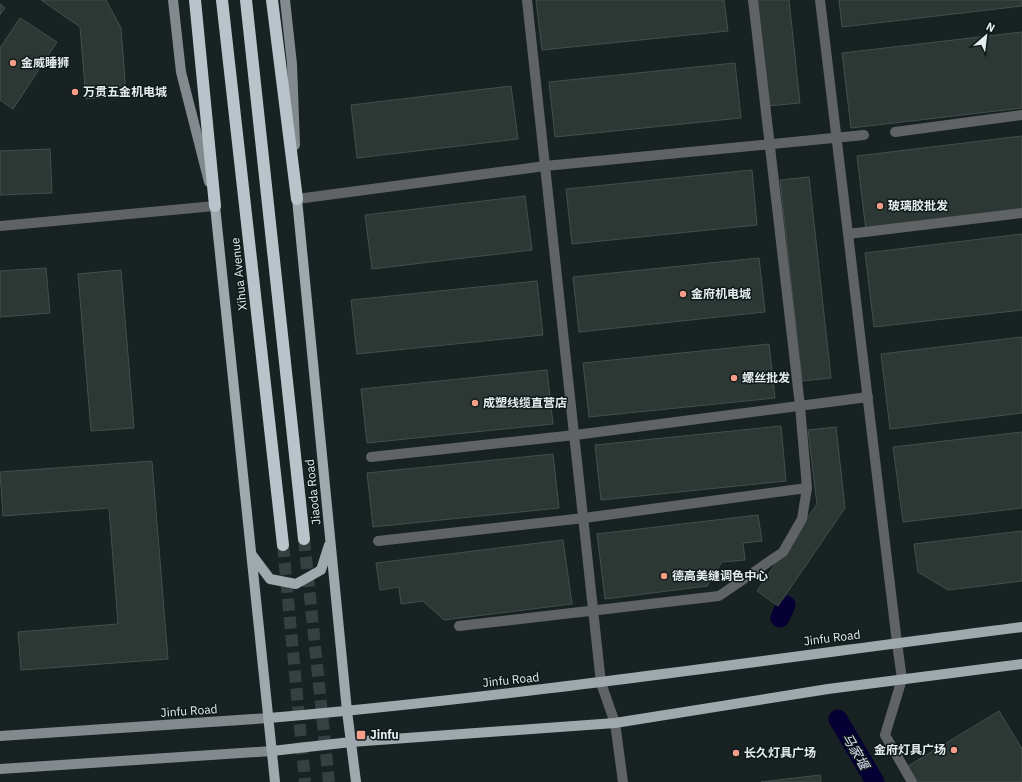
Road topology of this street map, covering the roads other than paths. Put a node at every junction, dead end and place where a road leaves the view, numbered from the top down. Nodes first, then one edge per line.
1 (173, 0) edge
2 (195, 0) edge
3 (222, 0) edge
4 (246, 0) edge
5 (272, 0) edge
6 (285, 0) edge
7 (527, 0) edge
8 (753, 0) edge
9 (820, 0) edge
10 (1022, 115) edge
11 (895, 132) dead end
12 (864, 135) dead end
13 (837, 138) junction
14 (769, 144) junction
15 (545, 166) junction
16 (297, 199) junction
17 (215, 206) junction
18 (1022, 213) edge
19 (0, 226) edge
20 (848, 234) junction
21 (868, 397) junction
22 (800, 406) junction
23 (574, 435) junction
24 (371, 457) dead end
25 (807, 488) junction
26 (584, 518) junction
27 (304, 539) tunnel mouth
28 (330, 540) junction
29 (378, 542) dead end
30 (283, 545) tunnel mouth
31 (252, 555) junction
32 (594, 610) junction
33 (459, 626) dead end
34 (1022, 627) edge
35 (897, 643) junction
36 (1022, 664) edge
37 (902, 680) junction
38 (602, 682) junction
39 (347, 711) junction
40 (269, 718) junction
41 (615, 723) junction
42 (0, 736) edge
43 (351, 742) junction
44 (272, 751) junction
45 (0, 769) edge
46 (275, 782) edge
47 (356, 782) edge
48 (623, 782) edge
49 (912, 782) edge

1 - 17 street
2 - 17 highway
3 - 30 highway, Xihua Avenue
4 - 27 highway
5 - 16 highway
6 - 16 street
7 - 15 street
8 - 14 street
9 - 13 street
10 - 11 street
12 - 13 street
13 - 14 street
13 - 20 street
14 - 15 street
14 - 22 street
15 - 16 street
15 - 23 street
16 - 28 main road, Jiaoda Road
17 - 19 street
17 - 31 main road
18 - 20 street
20 - 21 street
21 - 22 street
21 - 35 street
22 - 23 street
22 - 25 street
23 - 24 street
23 - 26 street
25 - 26 street
25 - 32 street
26 - 29 street
26 - 32 street
28 - 31 main road
28 - 39 main road, Jiaoda Road
31 - 40 main road
32 - 33 street
32 - 38 street
34 - 35 main road, Jinfu Road
35 - 37 street
35 - 38 main road, Jinfu Road
36 - 37 main road
37 - 41 main road
37 - 49 street
38 - 39 main road, Jinfu Road
38 - 41 street
39 - 40 main road, Jinfu Road
39 - 43 main road, Jiaoda Road
40 - 42 street, Jinfu Road
40 - 44 main road
41 - 43 main road
41 - 48 street
43 - 44 main road
43 - 47 main road, Jiaoda Road
44 - 45 street
44 - 46 main road

